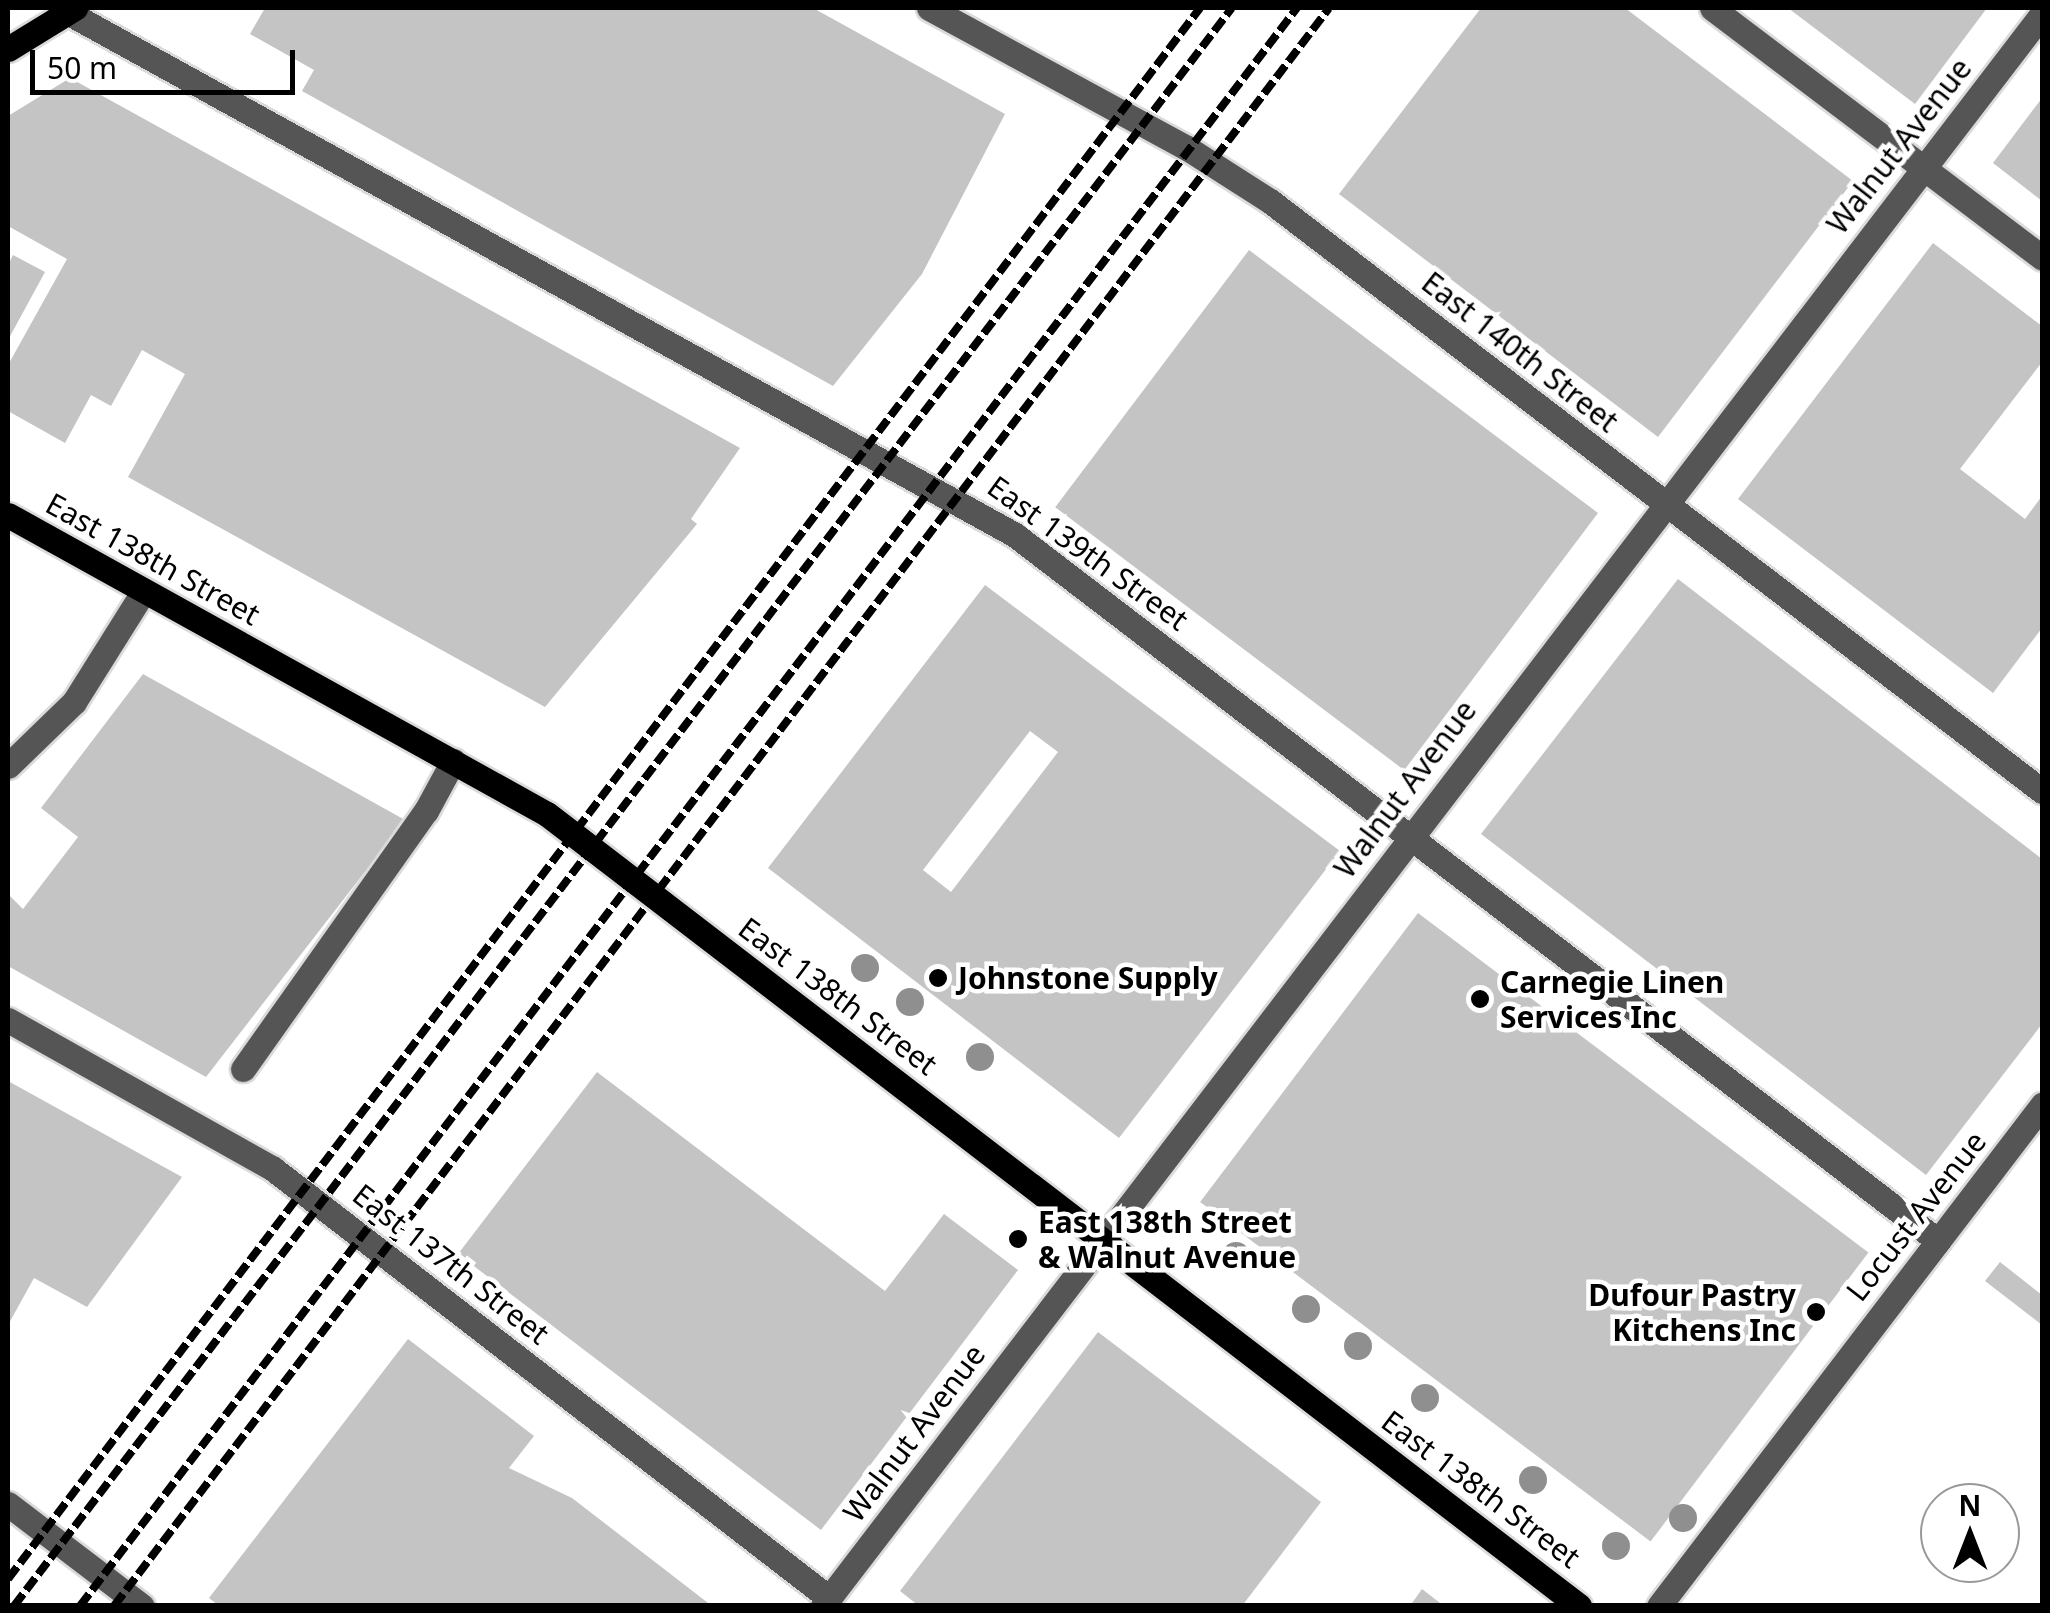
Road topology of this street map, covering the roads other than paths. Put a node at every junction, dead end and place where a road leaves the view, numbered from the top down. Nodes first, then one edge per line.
1 (929, 8) edge
2 (1712, 8) edge
3 (71, 10) edge
4 (2042, 14) edge
5 (8, 49) edge
6 (1923, 168) junction
7 (2042, 258) edge
8 (1664, 504) junction
9 (8, 515) edge
10 (143, 592) junction
11 (453, 760) junction
12 (8, 766) edge
13 (2042, 791) edge
14 (1409, 838) junction
15 (8, 1020) edge
16 (243, 1068) dead end
17 (2042, 1106) edge
18 (1102, 1240) junction
19 (1938, 1240) junction
20 (8, 1504) edge
21 (826, 1602) edge
22 (142, 1606) edge
23 (1579, 1606) edge
24 (1659, 1606) edge

1 - 8 street, East 140th Street
2 - 6 street
3 - 5 main road
3 - 14 street, East 139th Street
4 - 6 street, Walnut Avenue
6 - 7 street
6 - 8 street, Walnut Avenue
8 - 13 street, East 140th Street
8 - 14 street, Walnut Avenue
9 - 10 main road, East 138th Street
10 - 11 main road, East 138th Street
10 - 12 street
11 - 16 street
11 - 18 main road, East 138th Street
14 - 18 street, Walnut Avenue
14 - 19 street, East 139th Street
15 - 21 street, East 137th Street
17 - 19 street, Locust Avenue
18 - 21 street, Walnut Avenue
18 - 23 main road, East 138th Street
19 - 24 street, Locust Avenue
20 - 22 street

